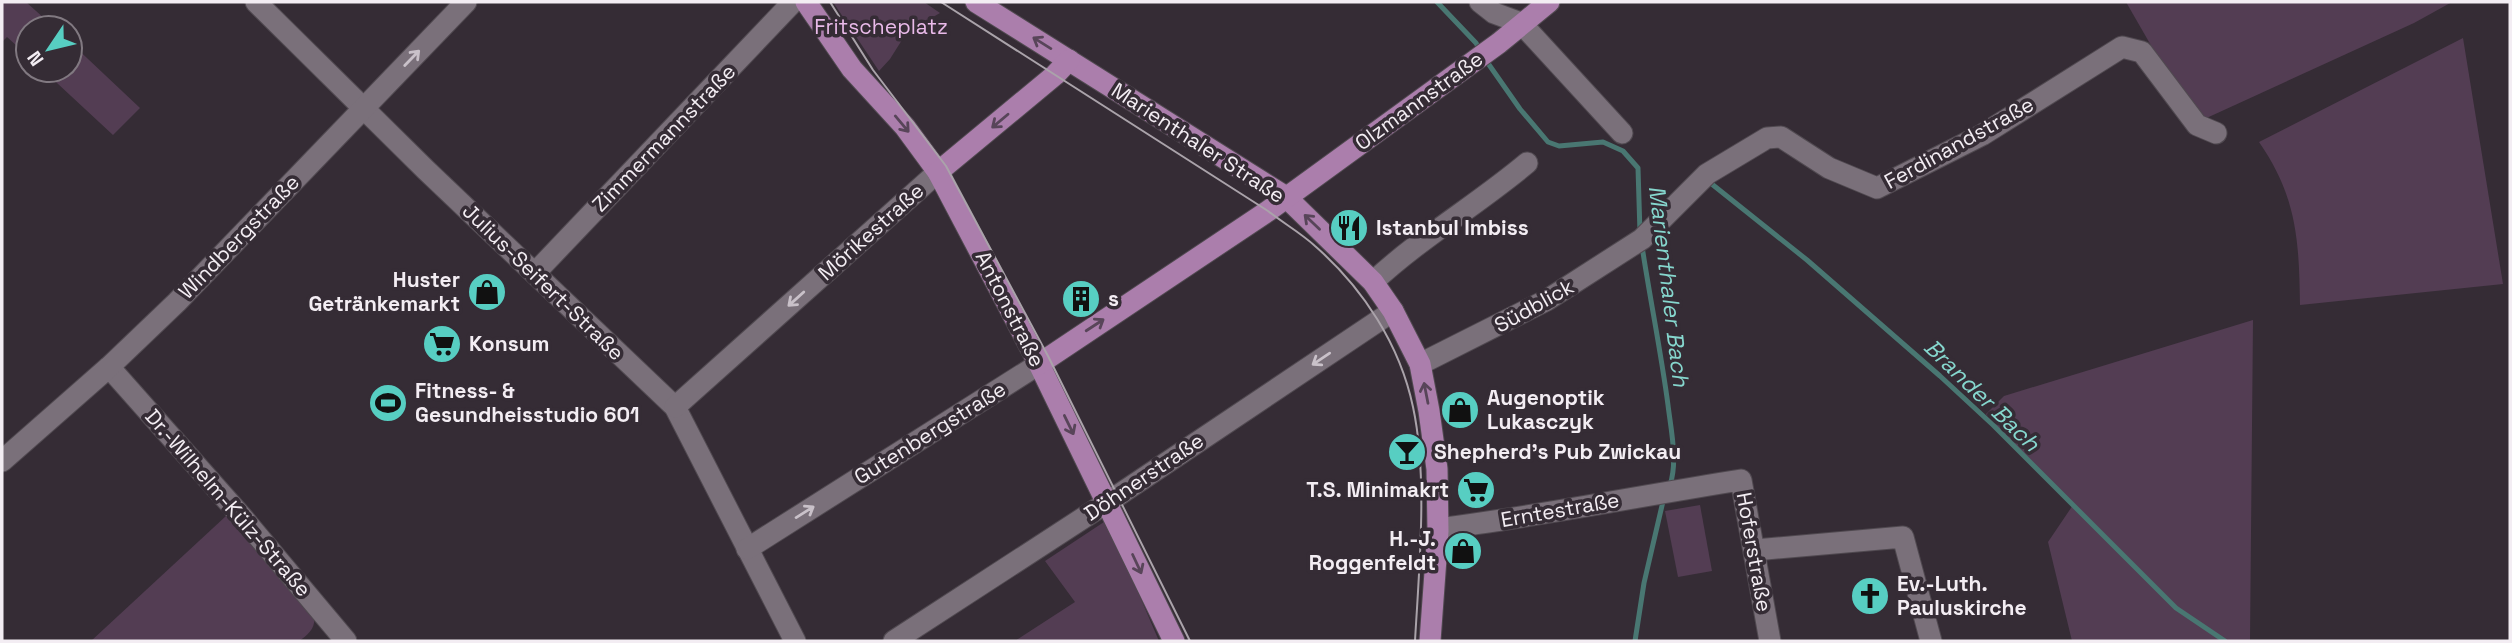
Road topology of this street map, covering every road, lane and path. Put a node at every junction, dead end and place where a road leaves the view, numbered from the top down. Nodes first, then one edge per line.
1 (256, 2) edge
2 (466, 2) edge
3 (793, 2) edge
4 (806, 2) edge
5 (976, 2) edge
6 (1480, 2) edge
7 (1549, 2) edge
8 (1521, 23) junction
9 (1069, 60) junction
10 (364, 107) junction
11 (1622, 133) dead end
12 (2216, 133) dead end
13 (1527, 163) dead end
14 (938, 172) junction
15 (1286, 197) junction
16 (1639, 242) joint
17 (535, 274) junction
18 (1373, 282) junction
19 (1393, 311) junction
20 (1039, 364) junction
21 (1420, 364) junction
22 (108, 367) junction
23 (675, 407) junction
24 (2, 461) edge
25 (1682, 489) joint
26 (1107, 502) junction
27 (1438, 528) junction
28 (747, 549) junction
29 (1755, 550) junction
30 (346, 641) edge
31 (795, 641) edge
32 (894, 641) edge
33 (1174, 641) edge
34 (1430, 641) edge
35 (1770, 641) edge
36 (1931, 641) edge

1 - 10 street, Julius-Seifert-Straße
10 -> 2 street, Windbergstraße
3 - 17 street, Zimmermannstraße
4 -> 14 main road, Antonstraße
9 -> 5 main road, Marienthaler Straße
6 - 8 street
7 - 8 main road, Olzmannstraße
8 - 11 street
8 - 15 main road, Olzmannstraße
9 -> 14 main road, Mörikestraße
9 - 15 main road, Marienthaler Straße
10 - 17 street, Julius-Seifert-Straße
10 - 22 street, Windbergstraße
12 - 16 street, Ferdinandstraße
13 - 18 street
14 - 20 main road, Antonstraße
14 -> 23 street, Mörikestraße
18 -> 15 main road, Marienthaler Straße
20 -> 15 main road, Gutenbergstraße
16 - 21 street, Südblick
17 - 23 street, Julius-Seifert-Straße
18 - 19 main road, Marienthaler Straße
19 - 21 main road, Marienthaler Straße
19 -> 26 street, Döhnerstraße
20 -> 26 main road, Antonstraße
28 -> 20 street, Gutenbergstraße
27 -> 21 main road, Marienthaler Straße
22 - 24 street, Windbergstraße
22 - 30 street, Dr.-Wilhelm-Külz-Straße
23 - 28 street, Julius-Seifert-Straße
25 - 27 street, Erntestraße
25 - 29 street, Hoferstraße
26 - 32 street, Döhnerstraße
26 -> 33 main road, Antonstraße
27 - 34 main road, Marienthaler Straße
28 - 31 street, Julius-Seifert-Straße
29 - 35 street, Hoferstraße
29 - 36 street

